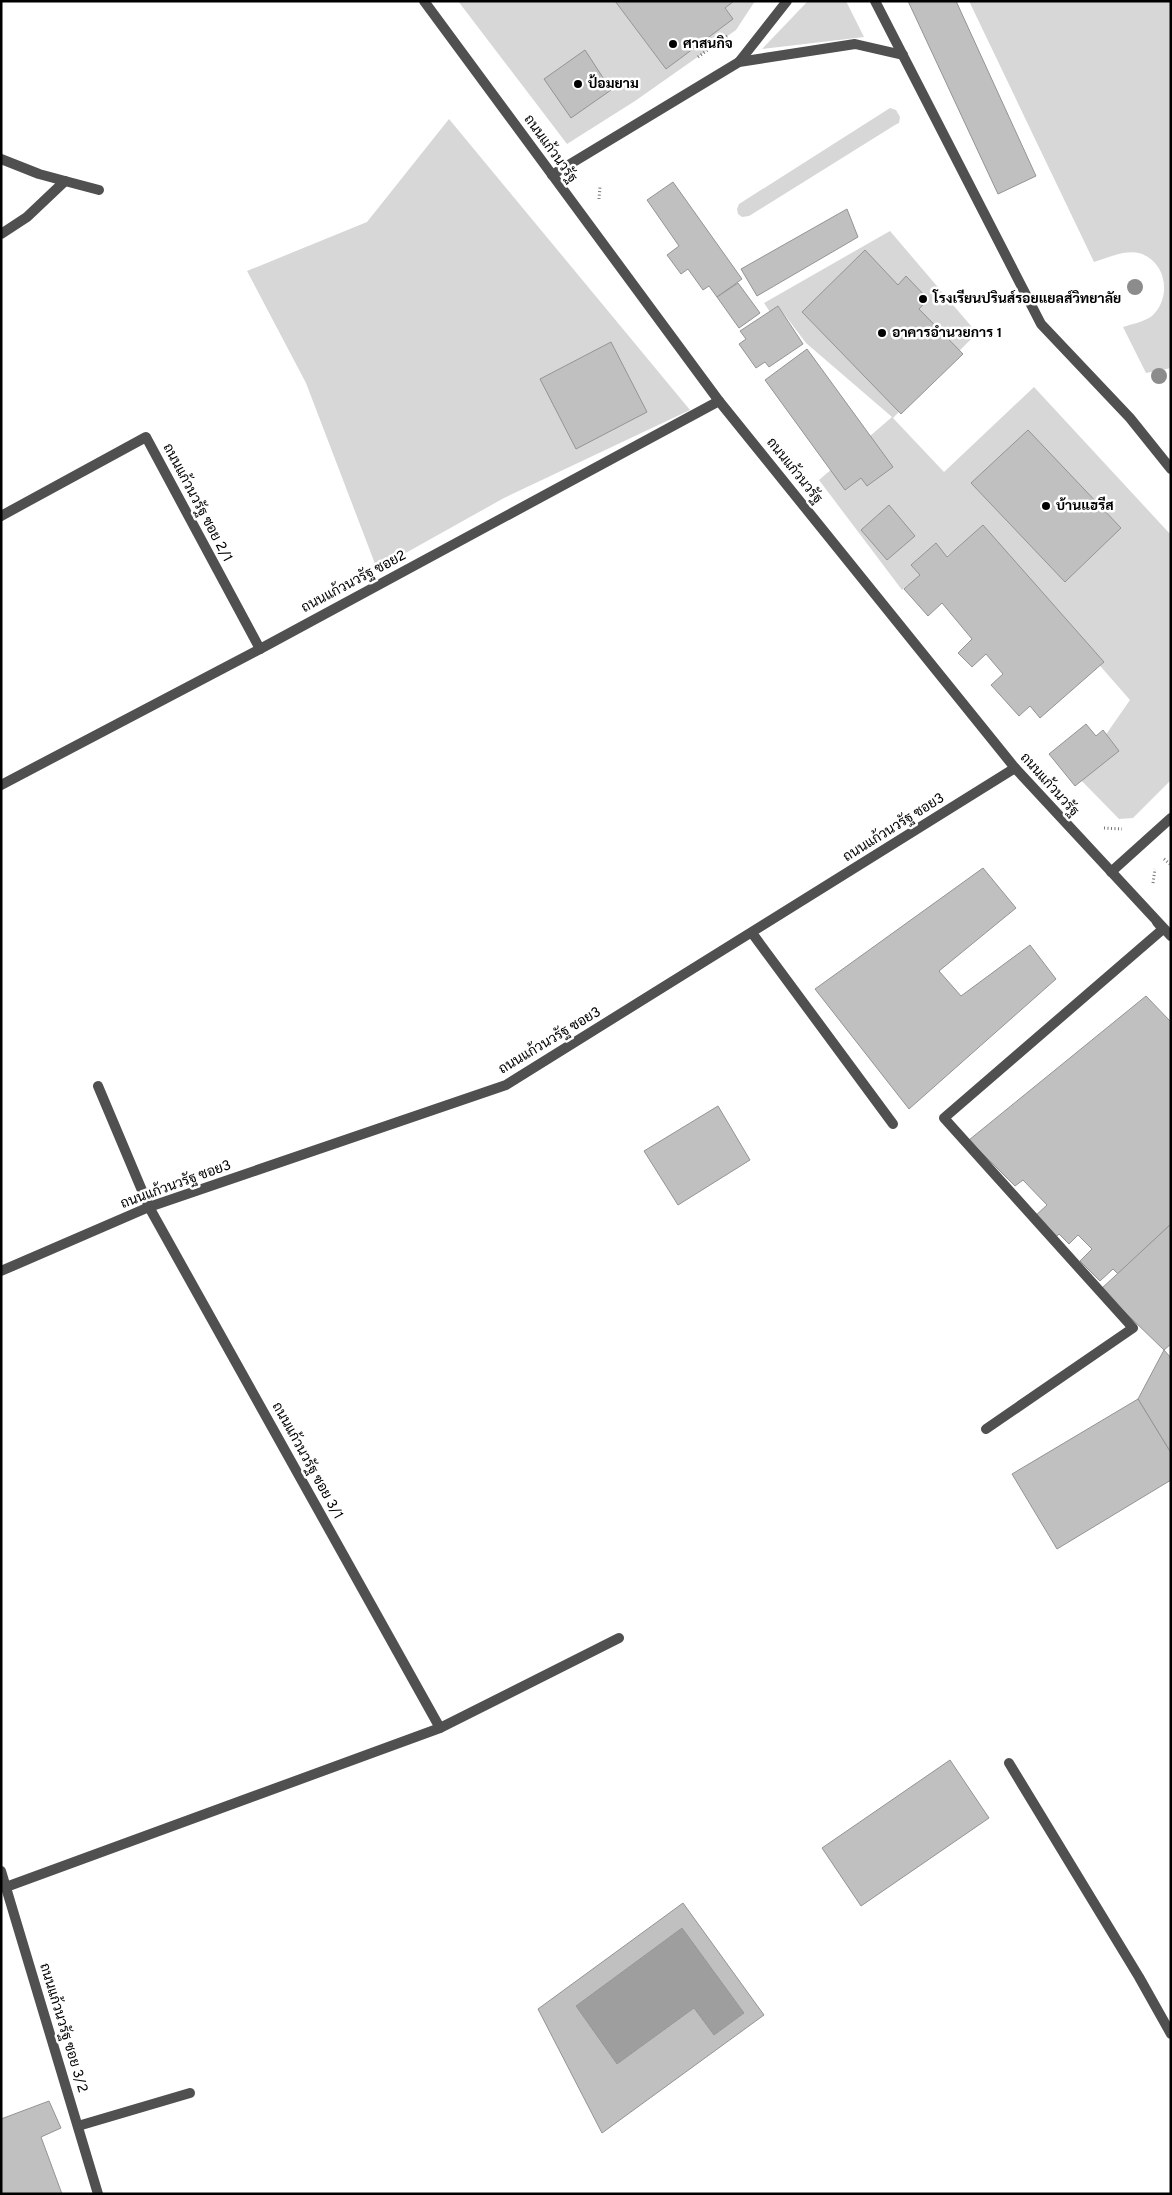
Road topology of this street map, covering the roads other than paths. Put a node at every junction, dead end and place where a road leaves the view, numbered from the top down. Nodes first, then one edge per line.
1 (424, 1) edge
2 (787, 1) edge
3 (875, 1) edge
4 (903, 56) junction
5 (738, 62) junction
6 (1, 159) edge
7 (552, 175) junction
8 (65, 181) junction
9 (99, 190) dead end
10 (1, 234) edge
11 (720, 401) junction
12 (1171, 469) edge
13 (1, 516) edge
14 (260, 649) junction
15 (1015, 768) junction
16 (1, 785) edge
17 (1171, 818) edge
18 (1111, 872) junction
19 (1153, 917) junction
20 (752, 933) junction
21 (1171, 936) edge
22 (98, 1086) dead end
23 (893, 1124) dead end
24 (149, 1207) junction
25 (1, 1271) edge
26 (986, 1429) dead end
27 (619, 1638) dead end
28 (440, 1728) junction
29 (1010, 1763) dead end
30 (1, 1871) edge
31 (6, 1887) junction
32 (1171, 2034) edge
33 (190, 2093) dead end
34 (78, 2126) junction
35 (98, 2194) edge

1 - 7 street, ถนนแก้วนวรัฐ
2 - 5 street
3 - 4 street
4 - 5 street
4 - 12 street
5 - 7 street
6 - 8 street
7 - 11 street, ถนนแก้วนวรัฐ
8 - 9 street
8 - 10 street
11 - 14 street, ถนนแก้วนวรัฐ ซอย2
11 - 15 street, ถนนแก้วนวรัฐ
13 - 14 street, ถนนแก้วนวรัฐ ซอย 2/1
14 - 16 street, ถนนแก้วนวรัฐ ซอย2
15 - 18 street, ถนนแก้วนวรัฐ
15 - 20 street, ถนนแก้วนวรัฐ ซอย3
17 - 18 street
18 - 19 street, ถนนแก้วนวรัฐ
19 - 21 street, ถนนแก้วนวรัฐ
19 - 26 street
20 - 23 street
20 - 24 street, ถนนแก้วนวรัฐ ซอย3
22 - 24 street, ถนนแก้วนวรัฐ ซอย 3/1
24 - 25 street, ถนนแก้วนวรัฐ ซอย3
24 - 28 street, ถนนแก้วนวรัฐ ซอย 3/1
27 - 28 street
28 - 31 street
29 - 32 street
30 - 31 street, ถนนแก้วนวรัฐ ซอย 3/2
31 - 34 street, ถนนแก้วนวรัฐ ซอย 3/2
33 - 34 street
34 - 35 street, ถนนแก้วนวรัฐ ซอย 3/2

